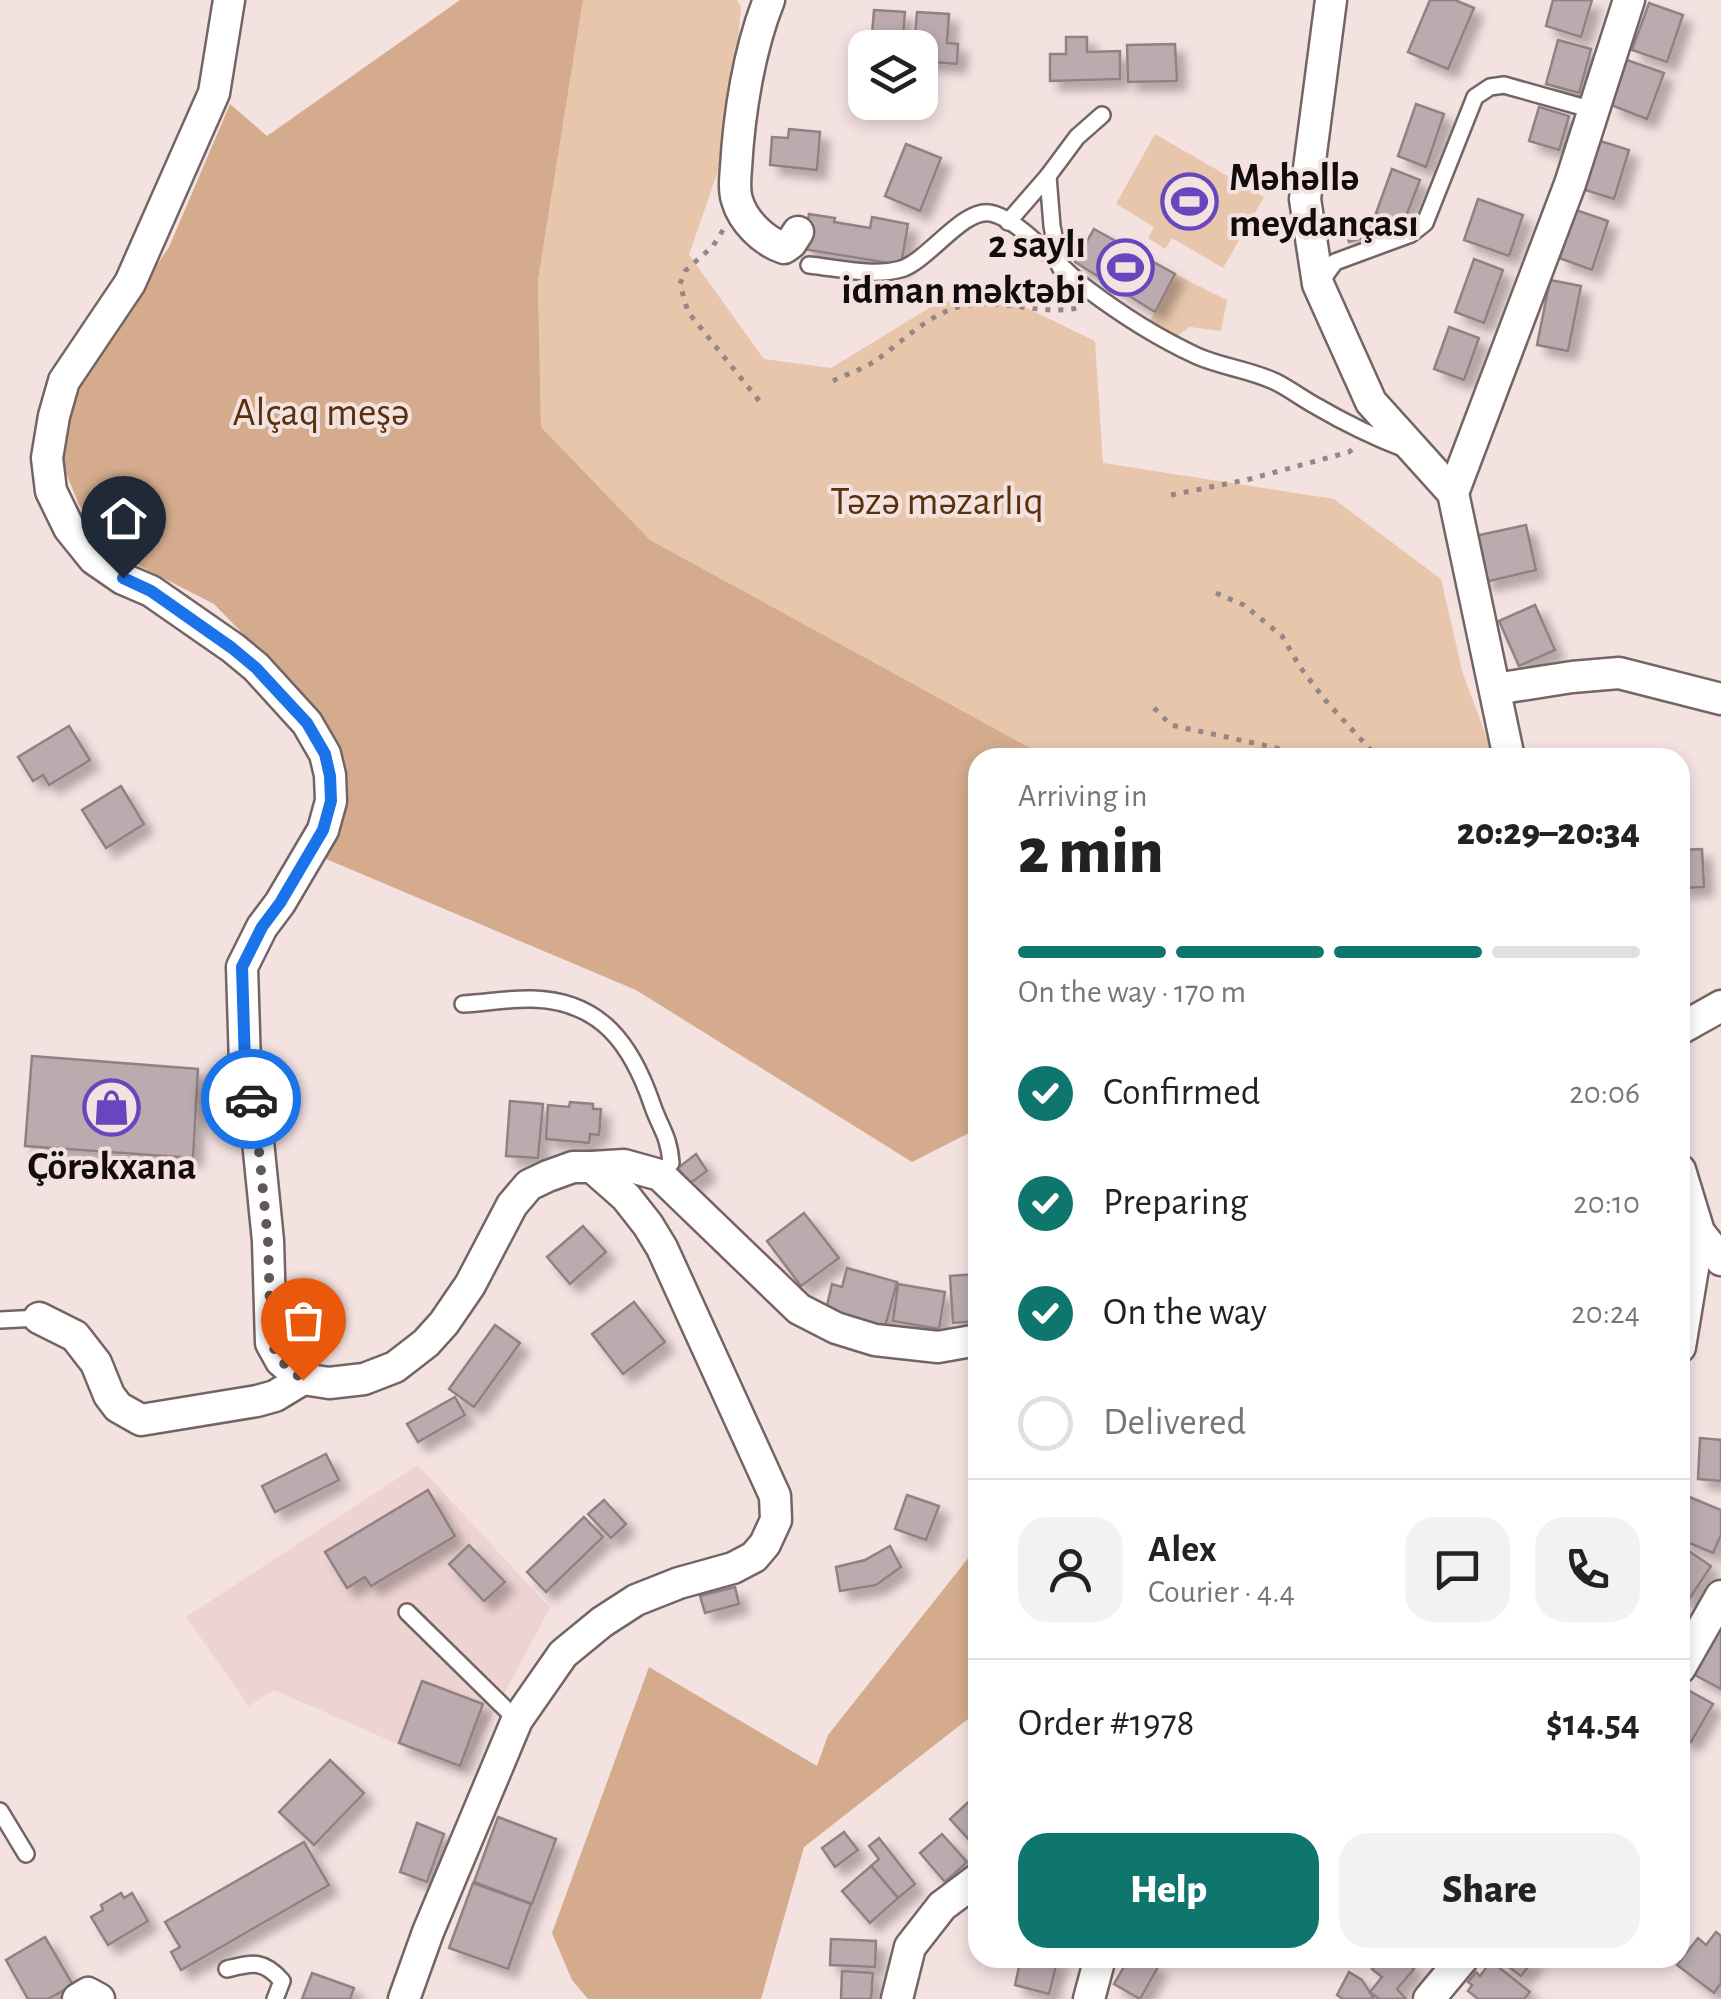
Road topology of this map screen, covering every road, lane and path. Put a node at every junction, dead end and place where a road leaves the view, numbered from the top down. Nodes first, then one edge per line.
1 (229, 0) edge
2 (770, 0) edge
3 (1331, 0) edge
4 (1629, 0) edge
5 (1593, 110) junction
6 (1102, 115) dead end
7 (1048, 176) junction
8 (739, 206) junction
9 (1008, 222) junction
10 (798, 232) dead end
11 (809, 265) dead end
12 (1060, 267) junction
13 (1318, 284) junction
14 (1104, 300) junction
15 (833, 381) dead end
16 (761, 403) dead end
17 (1369, 436) junction
18 (1418, 454) junction
19 (1453, 493) junction
20 (1171, 495) dead end
21 (1216, 592) dead end
22 (1495, 689) junction
23 (1721, 699) edge
24 (1154, 708) dead end
25 (1276, 748) edge
26 (1369, 748) edge
27 (1507, 748) edge
28 (464, 1004) dead end
29 (1721, 1006) edge
30 (1690, 1023) edge
31 (1690, 1027) edge
32 (1721, 1028) edge
33 (592, 1168) junction
34 (660, 1175) junction
35 (1690, 1203) edge
36 (1699, 1232) junction
37 (1721, 1260) edge
38 (1690, 1286) edge
39 (38, 1318) joint
40 (0, 1320) edge
41 (968, 1342) edge
42 (303, 1380) junction
43 (1721, 1596) edge
44 (408, 1612) dead end
45 (1690, 1650) edge
46 (517, 1720) junction
47 (0, 1811) edge
48 (26, 1854) dead end
49 (968, 1888) edge
50 (1097, 1968) edge
51 (1455, 1968) edge
52 (227, 1969) dead end
53 (78, 1999) edge
54 (99, 1999) edge
55 (274, 1999) edge
56 (404, 1999) edge
57 (897, 1999) edge
58 (1089, 1999) edge
59 (1429, 1999) edge

1 - 42 street
2 - 8 street
3 - 13 street
4 - 5 street
5 - 13 lane
5 - 19 street
6 - 7 lane
7 - 9 lane
7 - 12 lane
8 - 10 street
8 - 16 path
9 - 11 lane
9 - 12 lane
12 - 14 lane
13 - 18 street
14 - 15 path
14 - 17 lane
17 - 18 lane
17 - 20 path
18 - 19 street
19 - 22 street
21 - 26 path
22 - 23 street
22 - 27 street
24 - 25 path
28 - 34 lane
29 - 30 street
31 - 32 street
33 - 34 street
33 - 42 street
33 - 46 street
34 - 41 street
35 - 36 street
36 - 37 street
36 - 38 street
39 - 40 lane
39 - 42 street
43 - 45 street
44 - 46 lane
46 - 56 street
47 - 48 lane
49 - 57 street
50 - 58 street
51 - 59 street
52 - 55 lane
53 - 54 street

